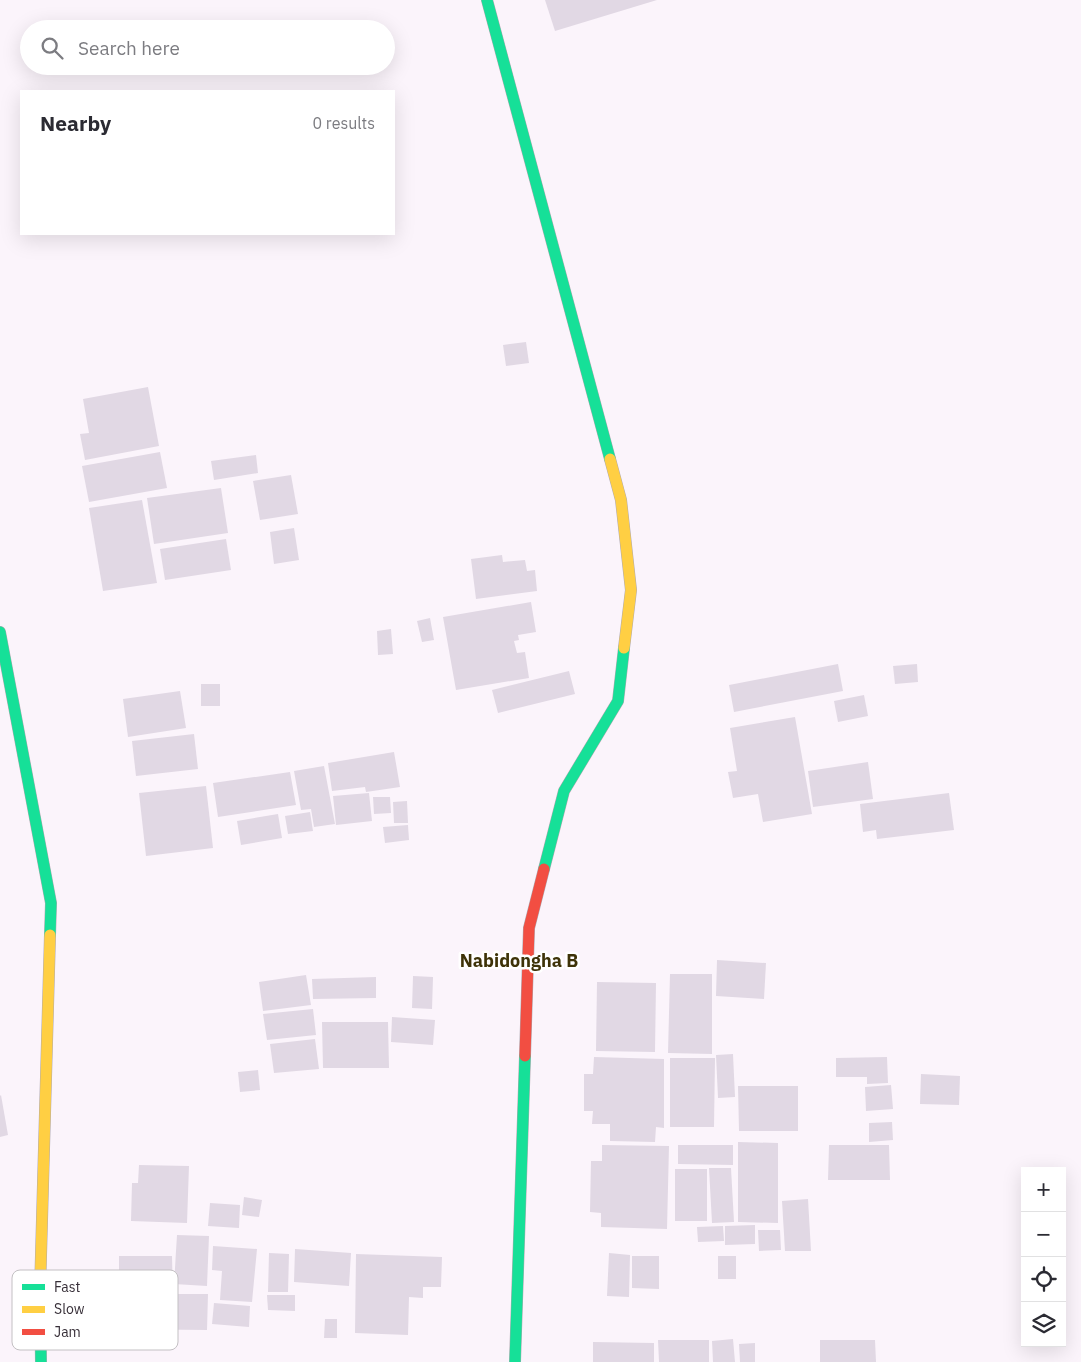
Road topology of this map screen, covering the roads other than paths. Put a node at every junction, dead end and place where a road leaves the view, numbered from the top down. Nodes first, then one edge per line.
1 (487, 0) edge
2 (0, 632) edge
3 (42, 1270) edge
4 (515, 1362) edge

1 - 4 street
2 - 3 street

